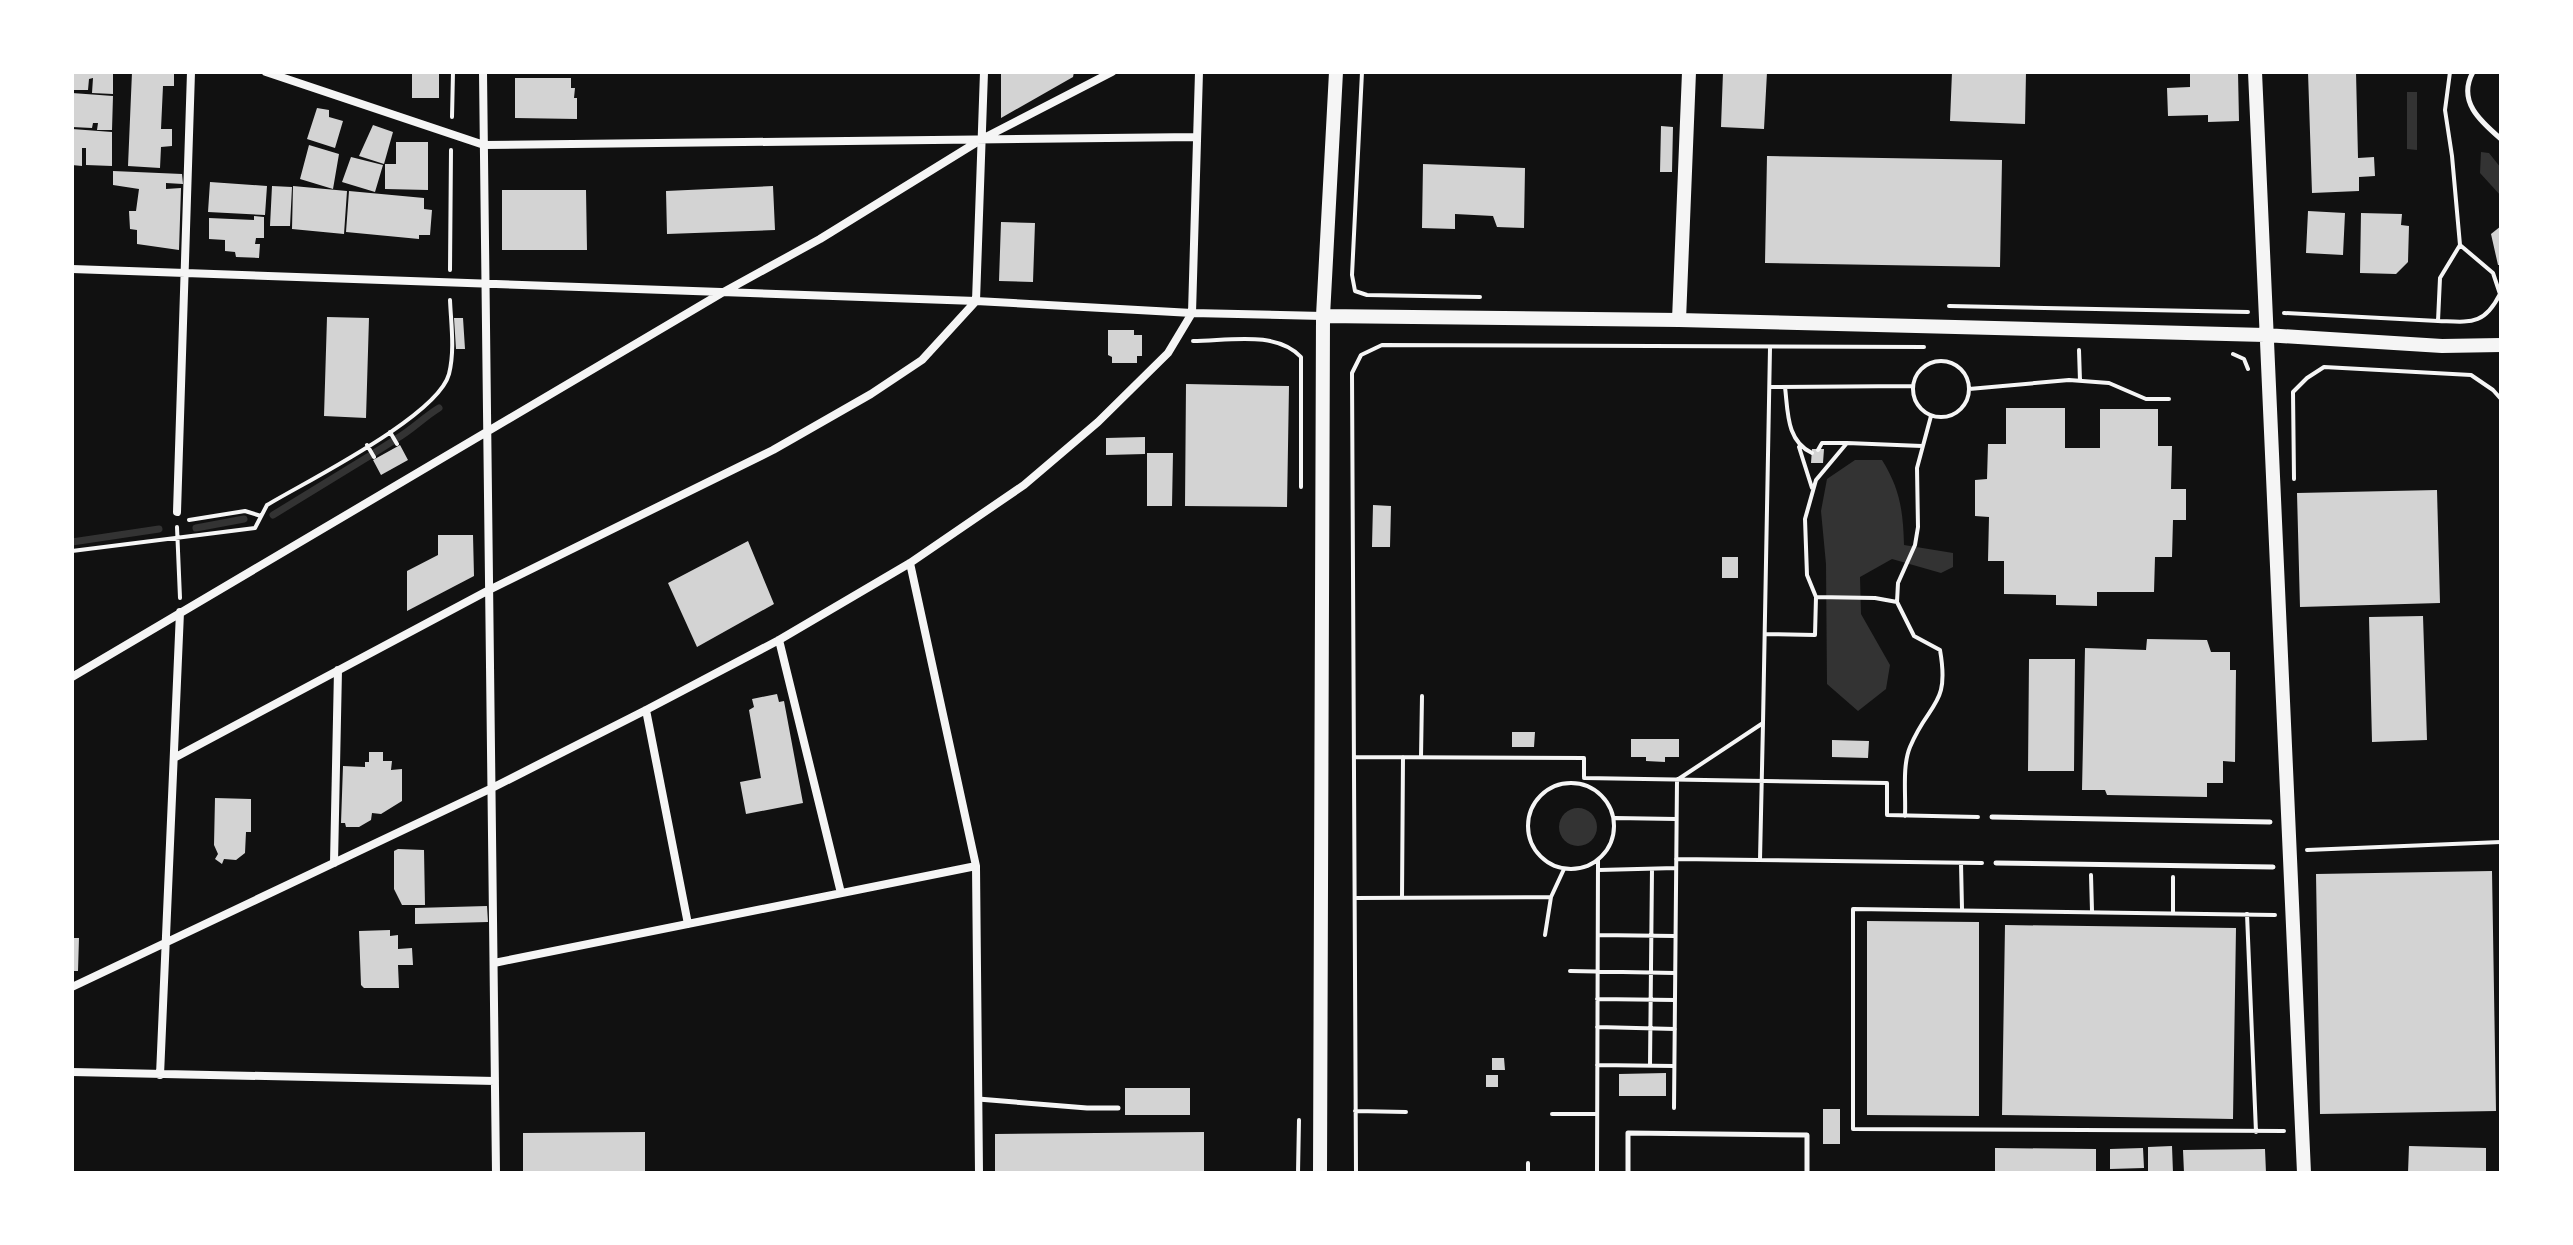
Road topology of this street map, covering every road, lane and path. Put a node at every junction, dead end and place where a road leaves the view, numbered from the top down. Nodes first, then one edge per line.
1 (191, 72) edge
2 (266, 72) edge
3 (453, 72) edge
4 (483, 72) edge
5 (984, 72) edge
6 (1112, 72) edge
7 (1199, 72) edge
8 (1336, 72) edge
9 (1362, 72) edge
10 (1689, 72) edge
11 (2255, 72) edge
12 (2450, 72) edge
13 (2473, 72) edge
14 (452, 128) dead end
15 (1197, 137) junction
16 (982, 139) junction
17 (2501, 139) edge
18 (484, 145) junction
19 (451, 148) dead end
20 (2460, 245) junction
21 (72, 269) edge
22 (450, 272) dead end
23 (184, 273) junction
24 (486, 284) junction
25 (720, 294) junction
26 (1491, 297) dead end
27 (450, 300) dead end
28 (976, 301) junction
29 (1947, 306) dead end
30 (2250, 312) dead end
31 (2278, 312) dead end
32 (1192, 313) junction
33 (1323, 316) junction
34 (1679, 320) junction
35 (2438, 321) junction
36 (2265, 335) junction
37 (1191, 341) dead end
38 (2501, 345) edge
39 (1929, 347) dead end
40 (1770, 348) junction
41 (2065, 349) dead end
42 (2231, 353) dead end
43 (2250, 373) dead end
44 (2080, 381) junction
45 (1912, 386) junction
46 (1770, 387) junction
47 (1785, 387) junction
48 (1969, 389) junction
49 (2169, 399) dead end
50 (2501, 399) edge
51 (1931, 416) junction
52 (487, 430) junction
53 (390, 432) junction
54 (1847, 443) junction
55 (397, 444) dead end
56 (1798, 444) junction
57 (367, 445) junction
58 (1922, 446) junction
59 (1818, 450) dead end
60 (1812, 453) dead end
61 (374, 457) dead end
62 (2294, 487) dead end
63 (1301, 488) dead end
64 (1813, 489) junction
65 (177, 512) dead end
66 (261, 516) junction
67 (178, 537) junction
68 (72, 551) edge
69 (910, 563) junction
70 (489, 590) junction
71 (1816, 597) junction
72 (1897, 602) junction
73 (180, 612) junction
74 (1765, 634) junction
75 (779, 640) junction
76 (338, 670) junction
77 (72, 677) edge
78 (1422, 696) dead end
79 (646, 710) junction
80 (1763, 723) junction
81 (1354, 757) junction
82 (1403, 757) junction
83 (1421, 757) junction
84 (174, 758) junction
85 (1677, 780) junction
86 (1584, 781) junction
87 (1762, 781) junction
88 (492, 788) junction
89 (1905, 816) junction
90 (1992, 817) joint
91 (1614, 818) junction
92 (1676, 819) junction
93 (2270, 822) dead end
94 (2501, 842) edge
95 (2301, 850) dead end
96 (1676, 859) junction
97 (1598, 860) junction
98 (1760, 860) junction
99 (334, 863) junction
100 (1961, 863) junction
101 (1996, 863) joint
102 (2091, 865) junction
103 (976, 866) junction
104 (2173, 866) junction
105 (2273, 867) dead end
106 (1676, 868) junction
107 (1564, 869) junction
108 (1652, 869) junction
109 (1598, 870) junction
110 (841, 893) junction
111 (1551, 897) junction
112 (1355, 898) junction
113 (1402, 898) junction
114 (1962, 910) junction
115 (2092, 911) junction
116 (2173, 913) junction
117 (2247, 914) junction
118 (2275, 915) dead end
119 (688, 924) junction
120 (1545, 935) dead end
121 (1598, 935) junction
122 (1652, 936) junction
123 (1675, 936) junction
124 (165, 942) junction
125 (494, 963) junction
126 (1570, 971) dead end
127 (1597, 972) junction
128 (1651, 973) junction
129 (1675, 973) junction
130 (72, 987) edge
131 (1597, 999) junction
132 (1651, 999) junction
133 (1675, 1000) junction
134 (1597, 1027) junction
135 (1651, 1029) junction
136 (1675, 1029) junction
137 (1597, 1065) junction
138 (1650, 1066) junction
139 (1674, 1066) junction
140 (72, 1072) edge
141 (160, 1075) junction
142 (495, 1081) junction
143 (978, 1099) junction
144 (1118, 1108) dead end
145 (1674, 1108) dead end
146 (1355, 1111) junction
147 (1406, 1112) dead end
148 (1299, 1113) dead end
149 (1552, 1114) dead end
150 (1597, 1114) junction
151 (2285, 1131) dead end
152 (2256, 1132) junction
153 (1528, 1163) dead end
154 (496, 1173) edge
155 (979, 1173) edge
156 (1298, 1173) edge
157 (1320, 1173) edge
158 (1356, 1173) edge
159 (1528, 1173) edge
160 (1597, 1173) edge
161 (1628, 1173) edge
162 (1807, 1173) edge
163 (2304, 1173) edge

1 - 23 street
2 - 18 street
3 - 14 path
4 - 18 street
5 - 16 street
6 - 16 street
7 - 15 street
8 - 33 street
9 - 26 path
10 - 34 street
11 - 36 street
12 - 20 path
13 - 17 lane
15 - 16 street
15 - 32 street
16 - 18 street
16 - 25 street
16 - 28 street
18 - 24 street
19 - 22 path
20 - 35 path
20 - 35 path
21 - 23 street
23 - 24 street
23 - 65 street
24 - 25 street
24 - 52 street
25 - 28 street
25 - 52 street
27 - 53 path
28 - 32 street
28 - 70 street
29 - 30 path
31 - 35 path
32 - 33 street
32 - 69 street
33 - 34 street
33 - 157 street
34 - 36 street
36 - 38 street
36 - 163 street
37 - 63 path
39 - 40 path
40 - 46 path
40 - 81 path
41 - 44 path
42 - 43 path
44 - 48 path
44 - 49 path
45 - 47 path
45 - 48 path
45 - 51 path
46 - 47 path
46 - 74 path
47 - 56 path
48 - 51 path
50 - 62 path
51 - 58 path
52 - 70 street
52 - 73 street
53 - 55 path
53 - 57 path
54 - 58 path
54 - 59 path
54 - 64 path
56 - 60 path
56 - 64 path
57 - 61 path
57 - 66 path
58 - 72 path
64 - 71 path
66 - 67 path
66 - 67 path
67 - 68 path
67 - 73 path
69 - 75 street
69 - 103 street
70 - 76 street
70 - 88 street
71 - 72 path
71 - 74 path
72 - 89 path
73 - 77 street
73 - 84 street
74 - 80 path
75 - 79 street
75 - 110 street
76 - 84 street
76 - 99 street
78 - 83 path
79 - 88 street
79 - 119 street
80 - 85 path
80 - 87 path
81 - 82 path
81 - 112 path
82 - 83 path
82 - 113 path
83 - 86 path
84 - 124 street
85 - 86 path
85 - 87 path
85 - 92 path
86 - 91 path
86 - 107 path
87 - 89 path
87 - 98 path
88 - 99 street
88 - 125 street
89 - 90 path
90 - 93 lane
91 - 92 path
91 - 97 path
92 - 96 path
94 - 95 path
96 - 98 path
96 - 106 path
97 - 107 path
97 - 109 path
98 - 100 path
99 - 124 street
100 - 101 path
100 - 114 path
101 - 102 lane
102 - 104 lane
102 - 115 path
103 - 110 street
103 - 143 street
104 - 105 lane
104 - 116 path
106 - 108 path
106 - 123 path
107 - 111 path
108 - 109 path
108 - 122 path
109 - 121 path
110 - 119 street
111 - 113 path
111 - 120 path
112 - 113 path
112 - 146 path
114 - 115 path
114 - 152 path
115 - 116 path
116 - 117 path
117 - 118 path
117 - 152 path
119 - 125 street
121 - 122 path
121 - 127 path
122 - 123 path
122 - 128 path
123 - 129 path
124 - 130 street
124 - 141 street
125 - 142 street
126 - 127 path
127 - 128 path
127 - 131 path
128 - 129 path
128 - 132 path
129 - 133 path
131 - 132 path
131 - 134 path
132 - 133 path
132 - 135 path
133 - 136 path
134 - 135 path
134 - 137 path
135 - 136 path
135 - 138 path
136 - 139 path
137 - 138 path
137 - 150 path
138 - 139 path
139 - 145 path
140 - 141 street
141 - 142 street
142 - 154 street
143 - 144 lane
143 - 155 street
146 - 147 path
146 - 158 path
148 - 156 path
149 - 150 path
150 - 160 path
151 - 152 path
153 - 159 path
161 - 162 lane

